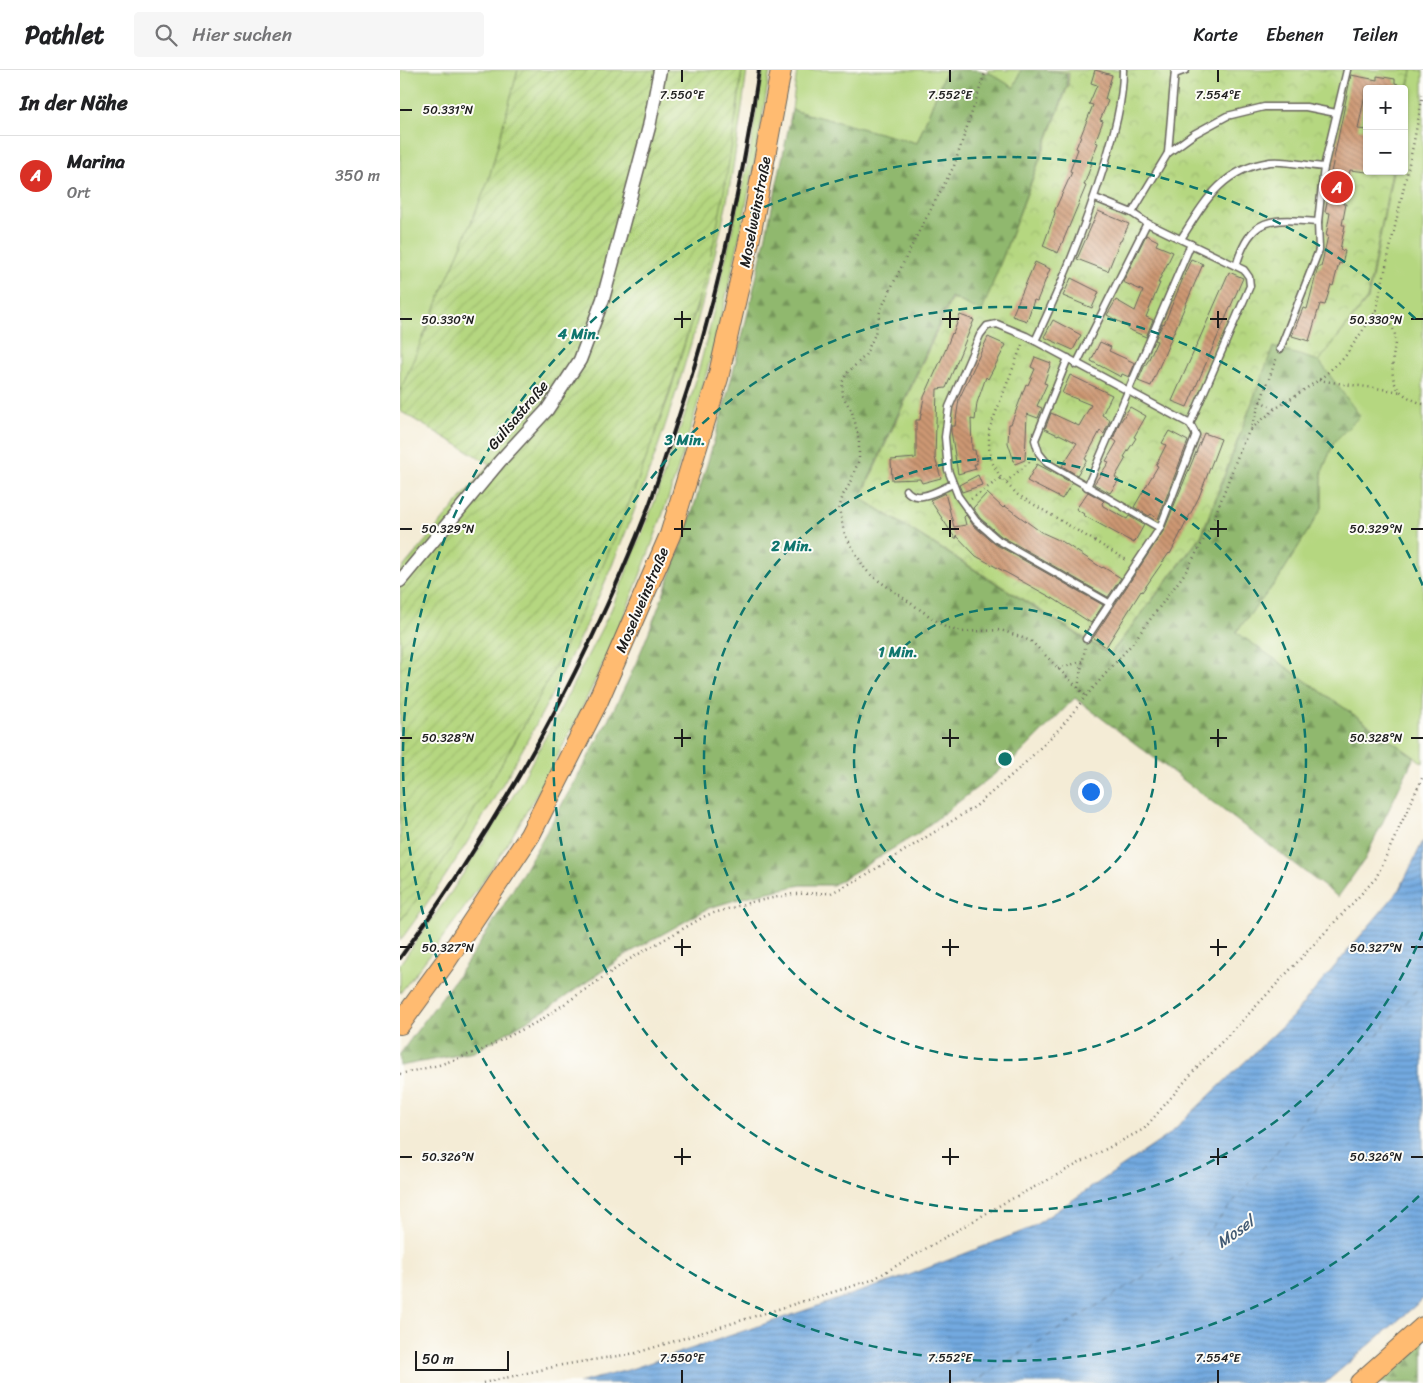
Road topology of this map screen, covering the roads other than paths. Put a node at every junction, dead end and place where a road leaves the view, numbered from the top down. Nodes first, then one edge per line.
1 (660, 70) edge
2 (781, 70) edge
3 (1122, 70) edge
4 (1186, 70) edge
5 (1346, 70) edge
6 (1175, 72) edge
7 (1336, 113) junction
8 (1168, 153) junction
9 (1324, 167) junction
10 (1094, 198) junction
11 (1132, 213) junction
12 (1318, 222) junction
13 (1147, 223) junction
14 (1181, 239) junction
15 (1191, 244) junction
16 (1236, 266) junction
17 (1035, 342) junction
18 (1280, 349) road end
19 (1068, 358) junction
20 (1076, 365) junction
21 (1128, 391) junction
22 (1190, 424) junction
23 (953, 484) junction
24 (1087, 487) junction
25 (906, 490) dead end
26 (1160, 528) junction
27 (400, 582) edge
28 (1109, 603) junction
29 (1086, 638) road end
30 (400, 1024) edge
31 (1423, 1327) edge
32 (1360, 1383) edge

1 - 27 street, Gulisastraße
2 - 30 main road, Moselweinstraße
3 - 10 lane
4 - 6 lane
5 - 7 lane
6 - 8 lane
7 - 8 lane
7 - 9 lane
8 - 11 lane
9 - 12 lane
9 - 14 lane
10 - 11 lane
10 - 17 lane
11 - 13 lane
12 - 16 lane
12 - 18 lane
13 - 14 lane
13 - 20 lane
14 - 15 lane
15 - 16 lane
15 - 21 lane
16 - 22 lane
17 - 19 lane
17 - 23 lane
19 - 20 lane
19 - 24 lane
20 - 21 lane
21 - 22 lane
21 - 24 lane
22 - 26 lane
23 - 25 lane
23 - 28 lane
24 - 26 lane
26 - 28 lane
28 - 29 lane
31 - 32 main road

